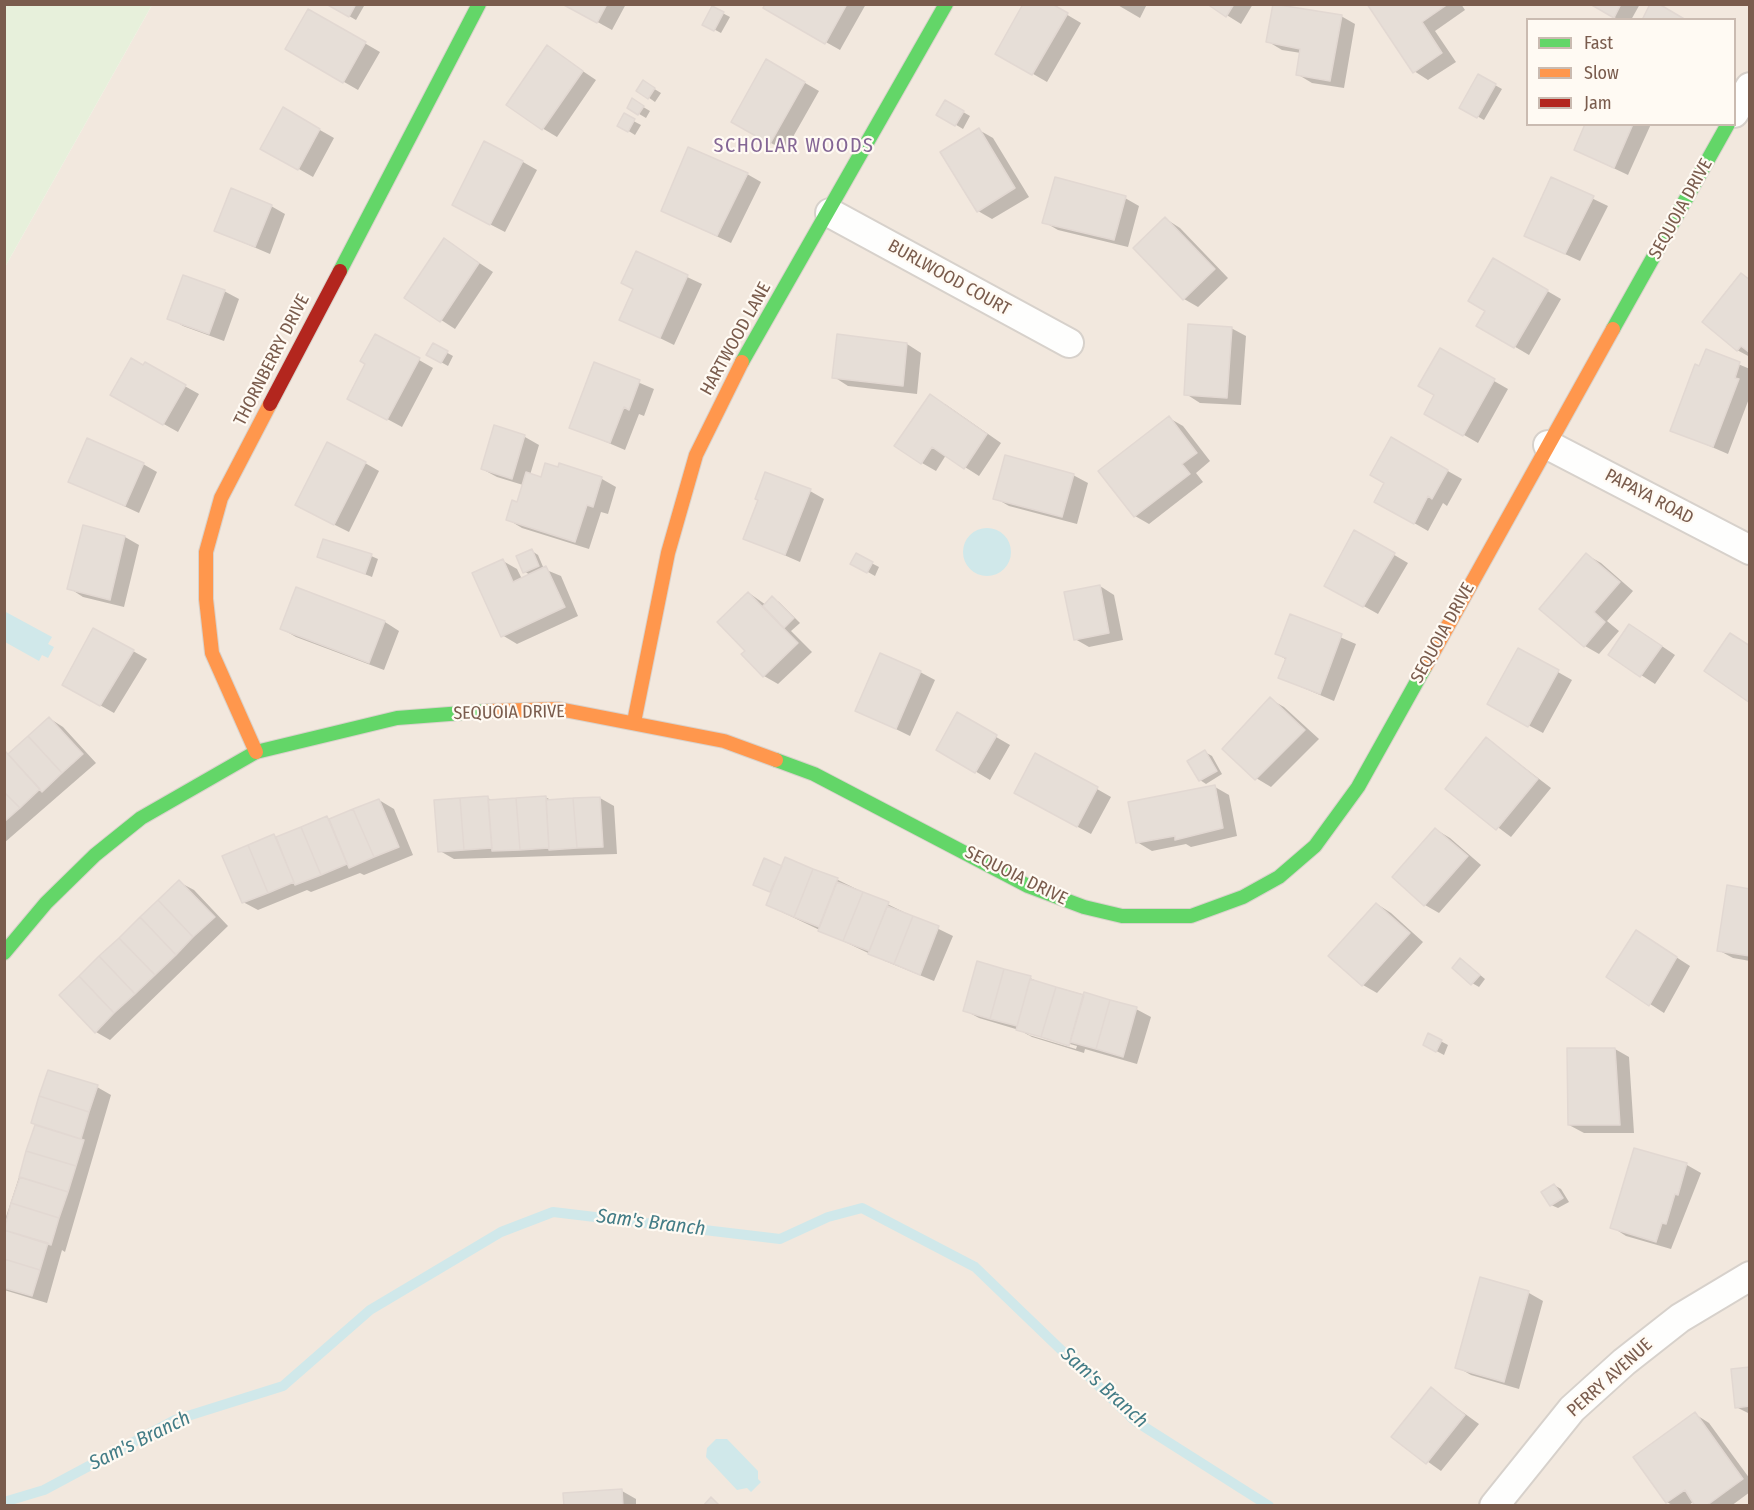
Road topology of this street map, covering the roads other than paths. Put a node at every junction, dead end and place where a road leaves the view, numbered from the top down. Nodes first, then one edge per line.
1 (479, 4) edge
2 (946, 4) edge
3 (1749, 87) edge
4 (1736, 110) edge
5 (1727, 126) edge
6 (830, 213) junction
7 (1069, 343) dead end
8 (1548, 445) junction
9 (1749, 550) edge
10 (634, 722) junction
11 (256, 752) junction
12 (4, 953) edge
13 (1749, 1276) edge
14 (1494, 1506) edge

1 - 11 street, THORNBERRY DRIVE
2 - 6 street, HARTWOOD LANE
3 - 4 street
5 - 8 street, SEQUOIA DRIVE
6 - 7 street, BURLWOOD COURT
6 - 10 street, HARTWOOD LANE
8 - 9 street, PAPAYA ROAD
8 - 10 street, SEQUOIA DRIVE
10 - 11 street, SEQUOIA DRIVE
11 - 12 street, SEQUOIA DRIVE
13 - 14 street, PERRY AVENUE

